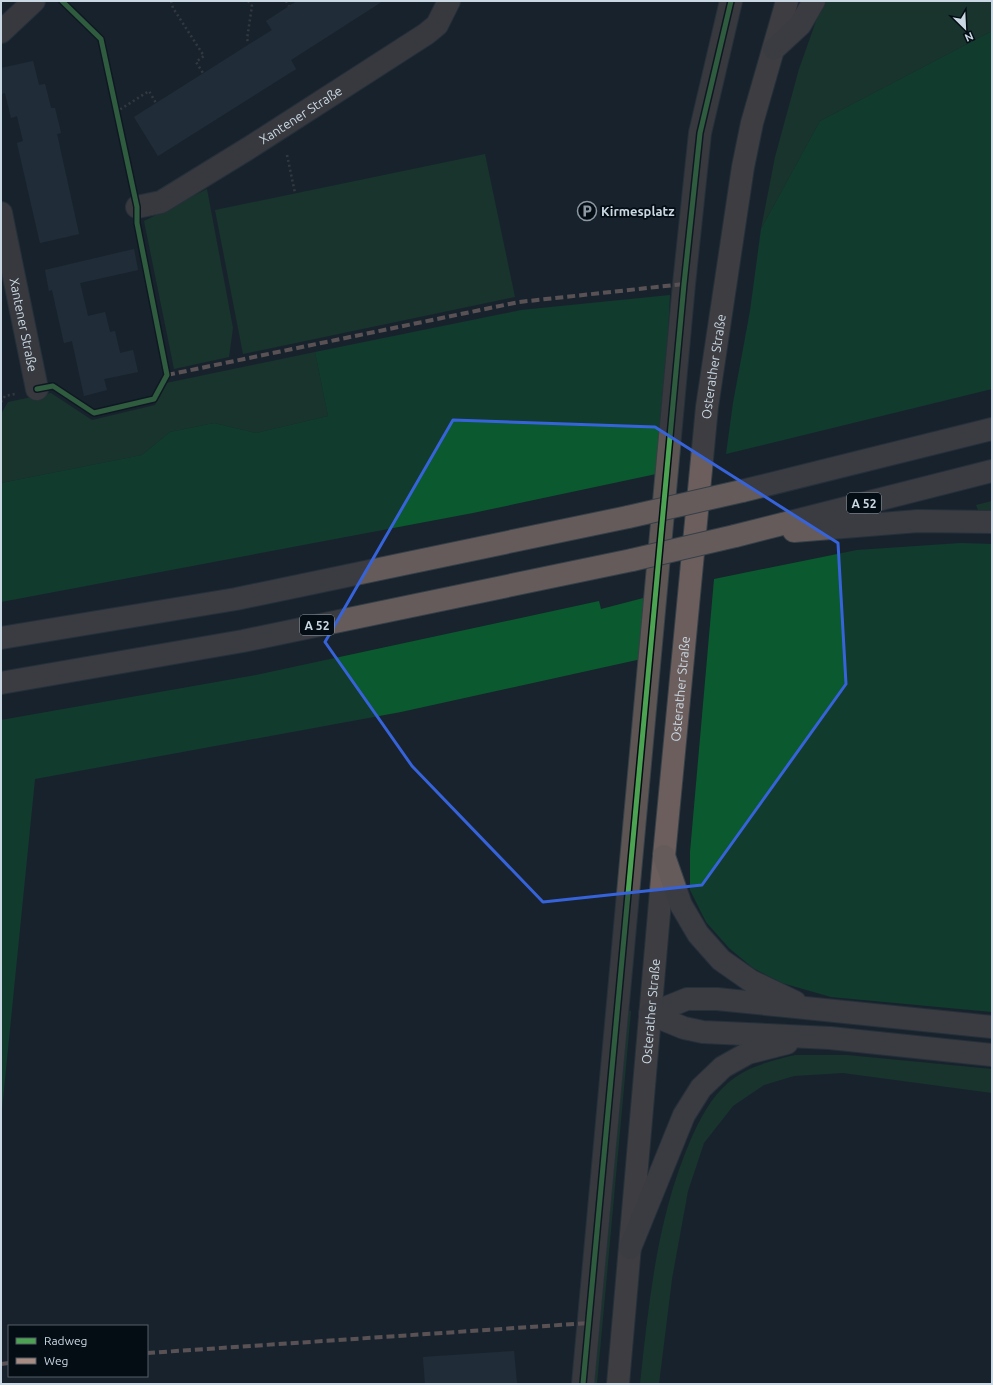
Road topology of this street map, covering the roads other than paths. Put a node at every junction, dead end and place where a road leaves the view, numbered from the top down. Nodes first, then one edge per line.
1 (34, 1) edge
2 (449, 1) edge
3 (730, 1) edge
4 (787, 1) edge
5 (814, 1) edge
6 (1, 32) edge
7 (774, 49) junction
8 (136, 207) dead end
9 (1, 213) edge
10 (37, 390) dead end
11 (992, 429) edge
12 (992, 471) edge
13 (992, 522) edge
14 (735, 536) junction
15 (1, 638) edge
16 (1, 682) edge
17 (664, 856) junction
18 (813, 1010) junction
19 (650, 1014) junction
20 (992, 1027) edge
21 (830, 1038) junction
22 (992, 1054) edge
23 (630, 1248) junction
24 (583, 1384) edge
25 (618, 1384) edge

1 - 6 street
2 - 8 street, Xantener Straße
3 - 24 street
4 - 7 main road, Osterather Straße
5 - 7 highway
7 - 17 main road, Osterather Straße
9 - 10 street, Xantener Straße
11 - 15 highway, bridge
12 - 14 highway, A 52
13 - 14 highway
14 - 16 highway, A 52, bridge
17 - 18 highway
17 - 19 main road, Osterather Straße
18 - 19 highway
18 - 20 highway
19 - 21 highway
19 - 23 main road, Osterather Straße
21 - 22 highway
21 - 23 highway
23 - 25 main road, Osterather Straße

